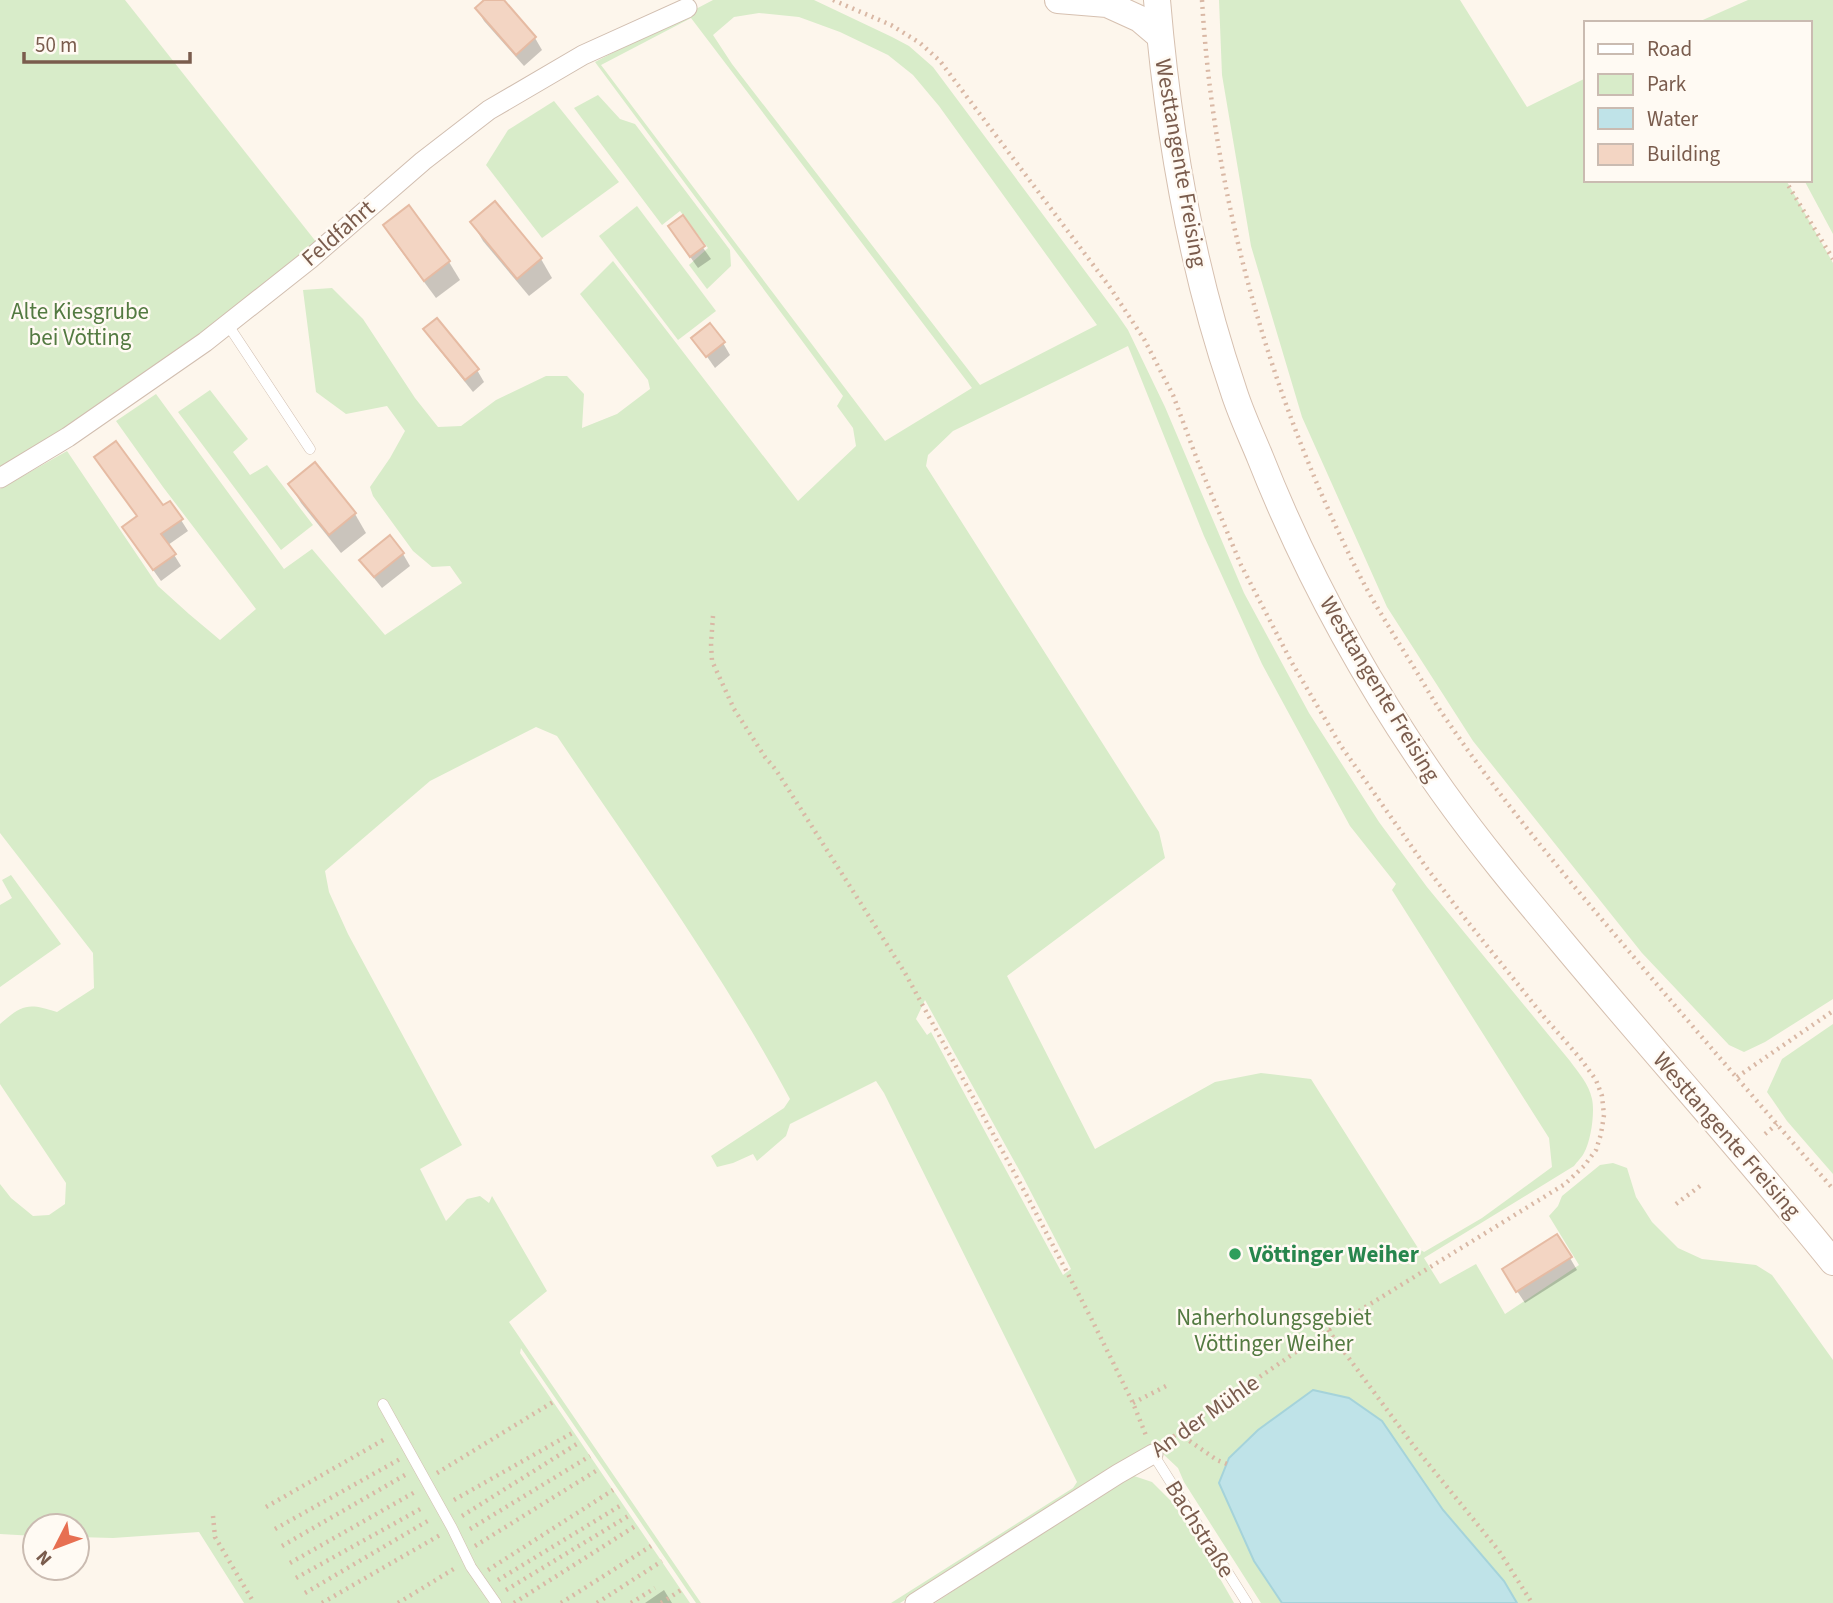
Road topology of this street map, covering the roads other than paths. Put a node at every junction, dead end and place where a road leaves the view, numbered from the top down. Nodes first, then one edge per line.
1 (1058, 0) edge
2 (1157, 0) edge
3 (687, 8) dead end
4 (1160, 36) junction
5 (228, 325) junction
6 (310, 449) dead end
7 (0, 478) edge
8 (1833, 1262) edge
9 (383, 1404) dead end
10 (1153, 1454) joint
11 (495, 1601) edge
12 (915, 1603) edge
13 (1247, 1603) edge

1 - 4 main road
2 - 4 main road, Westtangente Freising
3 - 5 street, Feldfahrt
4 - 8 main road, Westtangente Freising
5 - 6 lane
5 - 7 street, Feldfahrt
9 - 11 lane
10 - 12 street, An der Mühle
10 - 13 lane, Bachstraße

